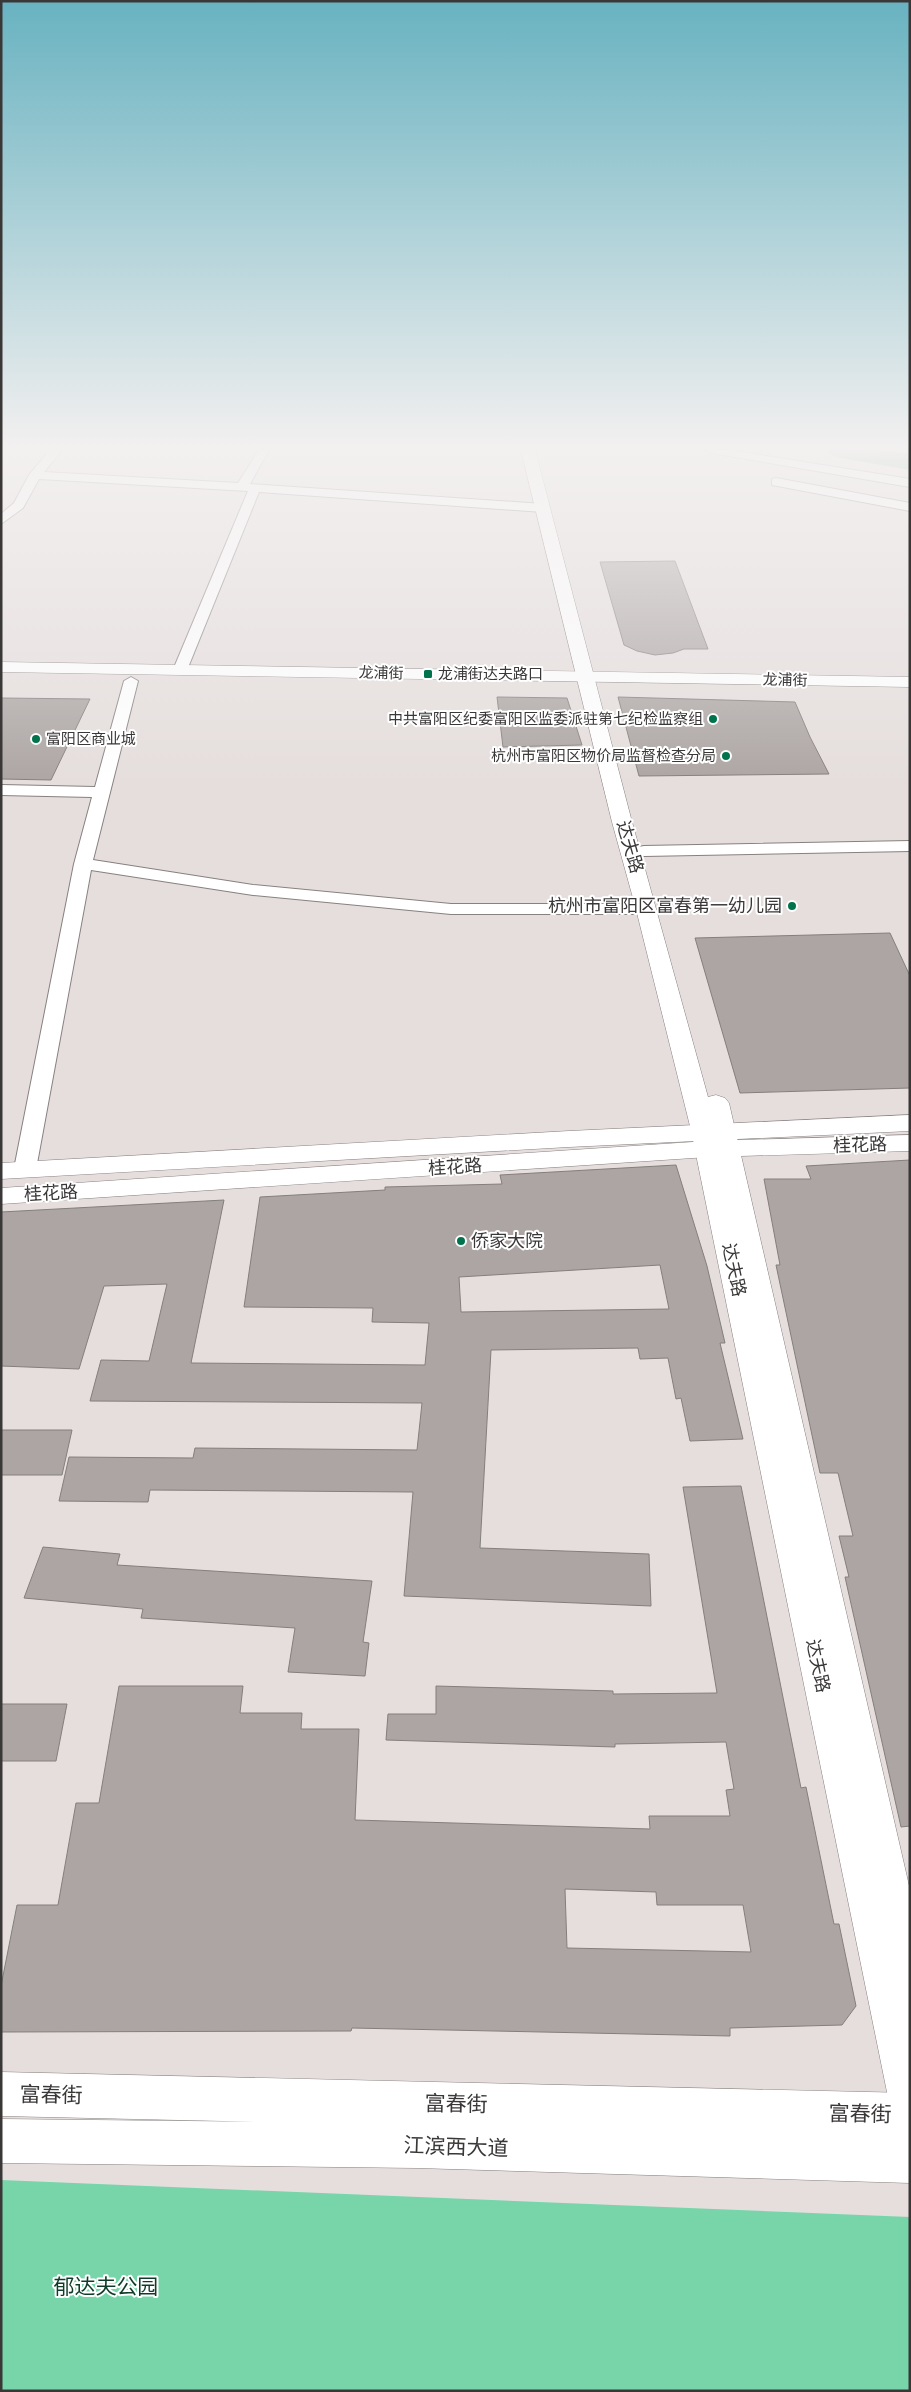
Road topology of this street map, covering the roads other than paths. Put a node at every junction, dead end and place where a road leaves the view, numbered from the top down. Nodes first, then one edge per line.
1 (220, 562) edge
2 (559, 562) edge
3 (564, 562) edge
4 (1, 667) edge
5 (180, 670) junction
6 (1, 680) edge
7 (131, 681) junction
8 (595, 682) junction
9 (910, 682) edge
10 (910, 693) edge
11 (1, 790) edge
12 (102, 792) junction
13 (910, 846) edge
14 (644, 851) junction
15 (83, 864) junction
16 (647, 909) junction
17 (910, 1123) edge
18 (716, 1140) junction
19 (910, 1143) edge
20 (13, 1170) edge
21 (1, 1196) edge
22 (910, 1982) edge
23 (1, 2094) edge
24 (910, 2097) edge
25 (910, 2115) edge
26 (1, 2141) edge
27 (910, 2160) edge

1 - 5 street
2 - 8 street, 达夫路
3 - 8 street, 达夫路
4 - 5 street, 龙浦街
5 - 8 street, 龙浦街
6 - 7 street, 龙浦街
7 - 8 street, 龙浦街
7 - 12 street
8 - 9 street, 龙浦街
8 - 10 street, 龙浦街
8 - 14 street, 达夫路
8 - 16 street, 达夫路
11 - 12 street
12 - 15 street
13 - 14 street
14 - 18 street, 达夫路
15 - 16 street
15 - 20 street
16 - 18 street, 达夫路
17 - 18 street
18 - 19 street, 桂花路
18 - 20 street
18 - 21 street, 桂花路
18 - 22 street, 达夫路
18 - 24 street, 达夫路
23 - 25 street, 富春街
26 - 27 street, 江滨西大道

